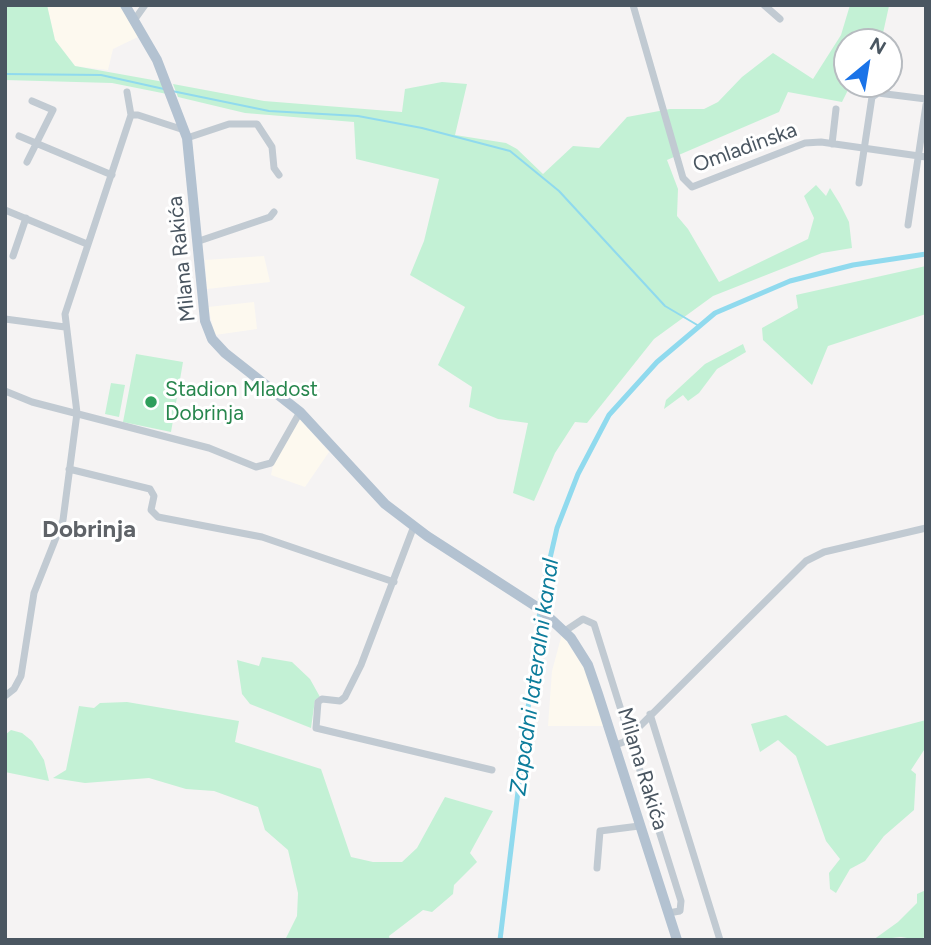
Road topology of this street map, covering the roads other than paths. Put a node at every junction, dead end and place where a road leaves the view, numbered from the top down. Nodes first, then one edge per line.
1 (125, 5) edge
2 (145, 5) edge
3 (633, 5) edge
4 (764, 5) edge
5 (135, 19) junction
6 (780, 19) dead end
7 (127, 92) dead end
8 (926, 99) edge
9 (33, 101) dead end
10 (926, 105) edge
11 (836, 110) dead end
12 (131, 115) junction
13 (186, 134) junction
14 (19, 136) dead end
15 (36, 144) junction
16 (832, 144) junction
17 (864, 148) junction
18 (922, 157) edge
19 (27, 162) dead end
20 (112, 175) junction
21 (279, 175) dead end
22 (859, 183) dead end
23 (5, 210) edge
24 (274, 212) dead end
25 (26, 218) junction
26 (908, 225) dead end
27 (199, 241) junction
28 (87, 244) junction
29 (12, 256) dead end
30 (5, 319) edge
31 (65, 327) junction
32 (5, 391) edge
33 (75, 395) junction
34 (63, 409) junction
35 (300, 412) junction
36 (77, 413) junction
37 (69, 469) junction
38 (414, 526) junction
39 (926, 527) edge
40 (394, 582) junction
41 (565, 631) junction
42 (5, 687) edge
43 (14, 690) junction
44 (5, 696) edge
45 (650, 714) junction
46 (629, 735) junction
47 (615, 745) junction
48 (492, 770) dead end
49 (639, 826) junction
50 (668, 862) junction
51 (653, 867) junction
52 (597, 868) dead end
53 (668, 913) junction
54 (677, 940) edge
55 (720, 940) edge

1 - 5 main road, Milana Rakića
2 - 5 street
3 - 16 street, Omladinska
4 - 6 street
5 - 13 main road, Milana Rakića
7 - 12 street
8 - 17 street
9 - 15 street
10 - 18 street
11 - 16 street
12 - 13 street
12 - 20 street
13 - 21 street
13 - 27 main road, Milana Rakića
14 - 15 street
15 - 19 street
15 - 20 street
16 - 17 street, Omladinska
17 - 18 street, Omladinska
17 - 22 street
18 - 26 street
20 - 28 street
23 - 25 street
24 - 27 street
25 - 28 street
25 - 29 street
27 - 35 main road, Milana Rakića
28 - 31 street
30 - 31 street
31 - 33 street
32 - 34 street
33 - 34 street
33 - 36 street
34 - 36 street
35 - 36 street
35 - 38 main road, Milana Rakića
36 - 37 street
37 - 40 street
37 - 43 street
38 - 40 street
38 - 41 main road, Milana Rakića
39 - 45 street
40 - 48 street
41 - 46 street
41 - 47 main road, Milana Rakića
42 - 43 street
43 - 44 street
45 - 46 street
45 - 55 street
46 - 47 street
46 - 50 street
47 - 49 main road, Milana Rakića
49 - 51 main road, Milana Rakića
49 - 52 street
50 - 51 street
50 - 53 street
51 - 53 main road, Milana Rakića
53 - 54 main road, Milana Rakića

